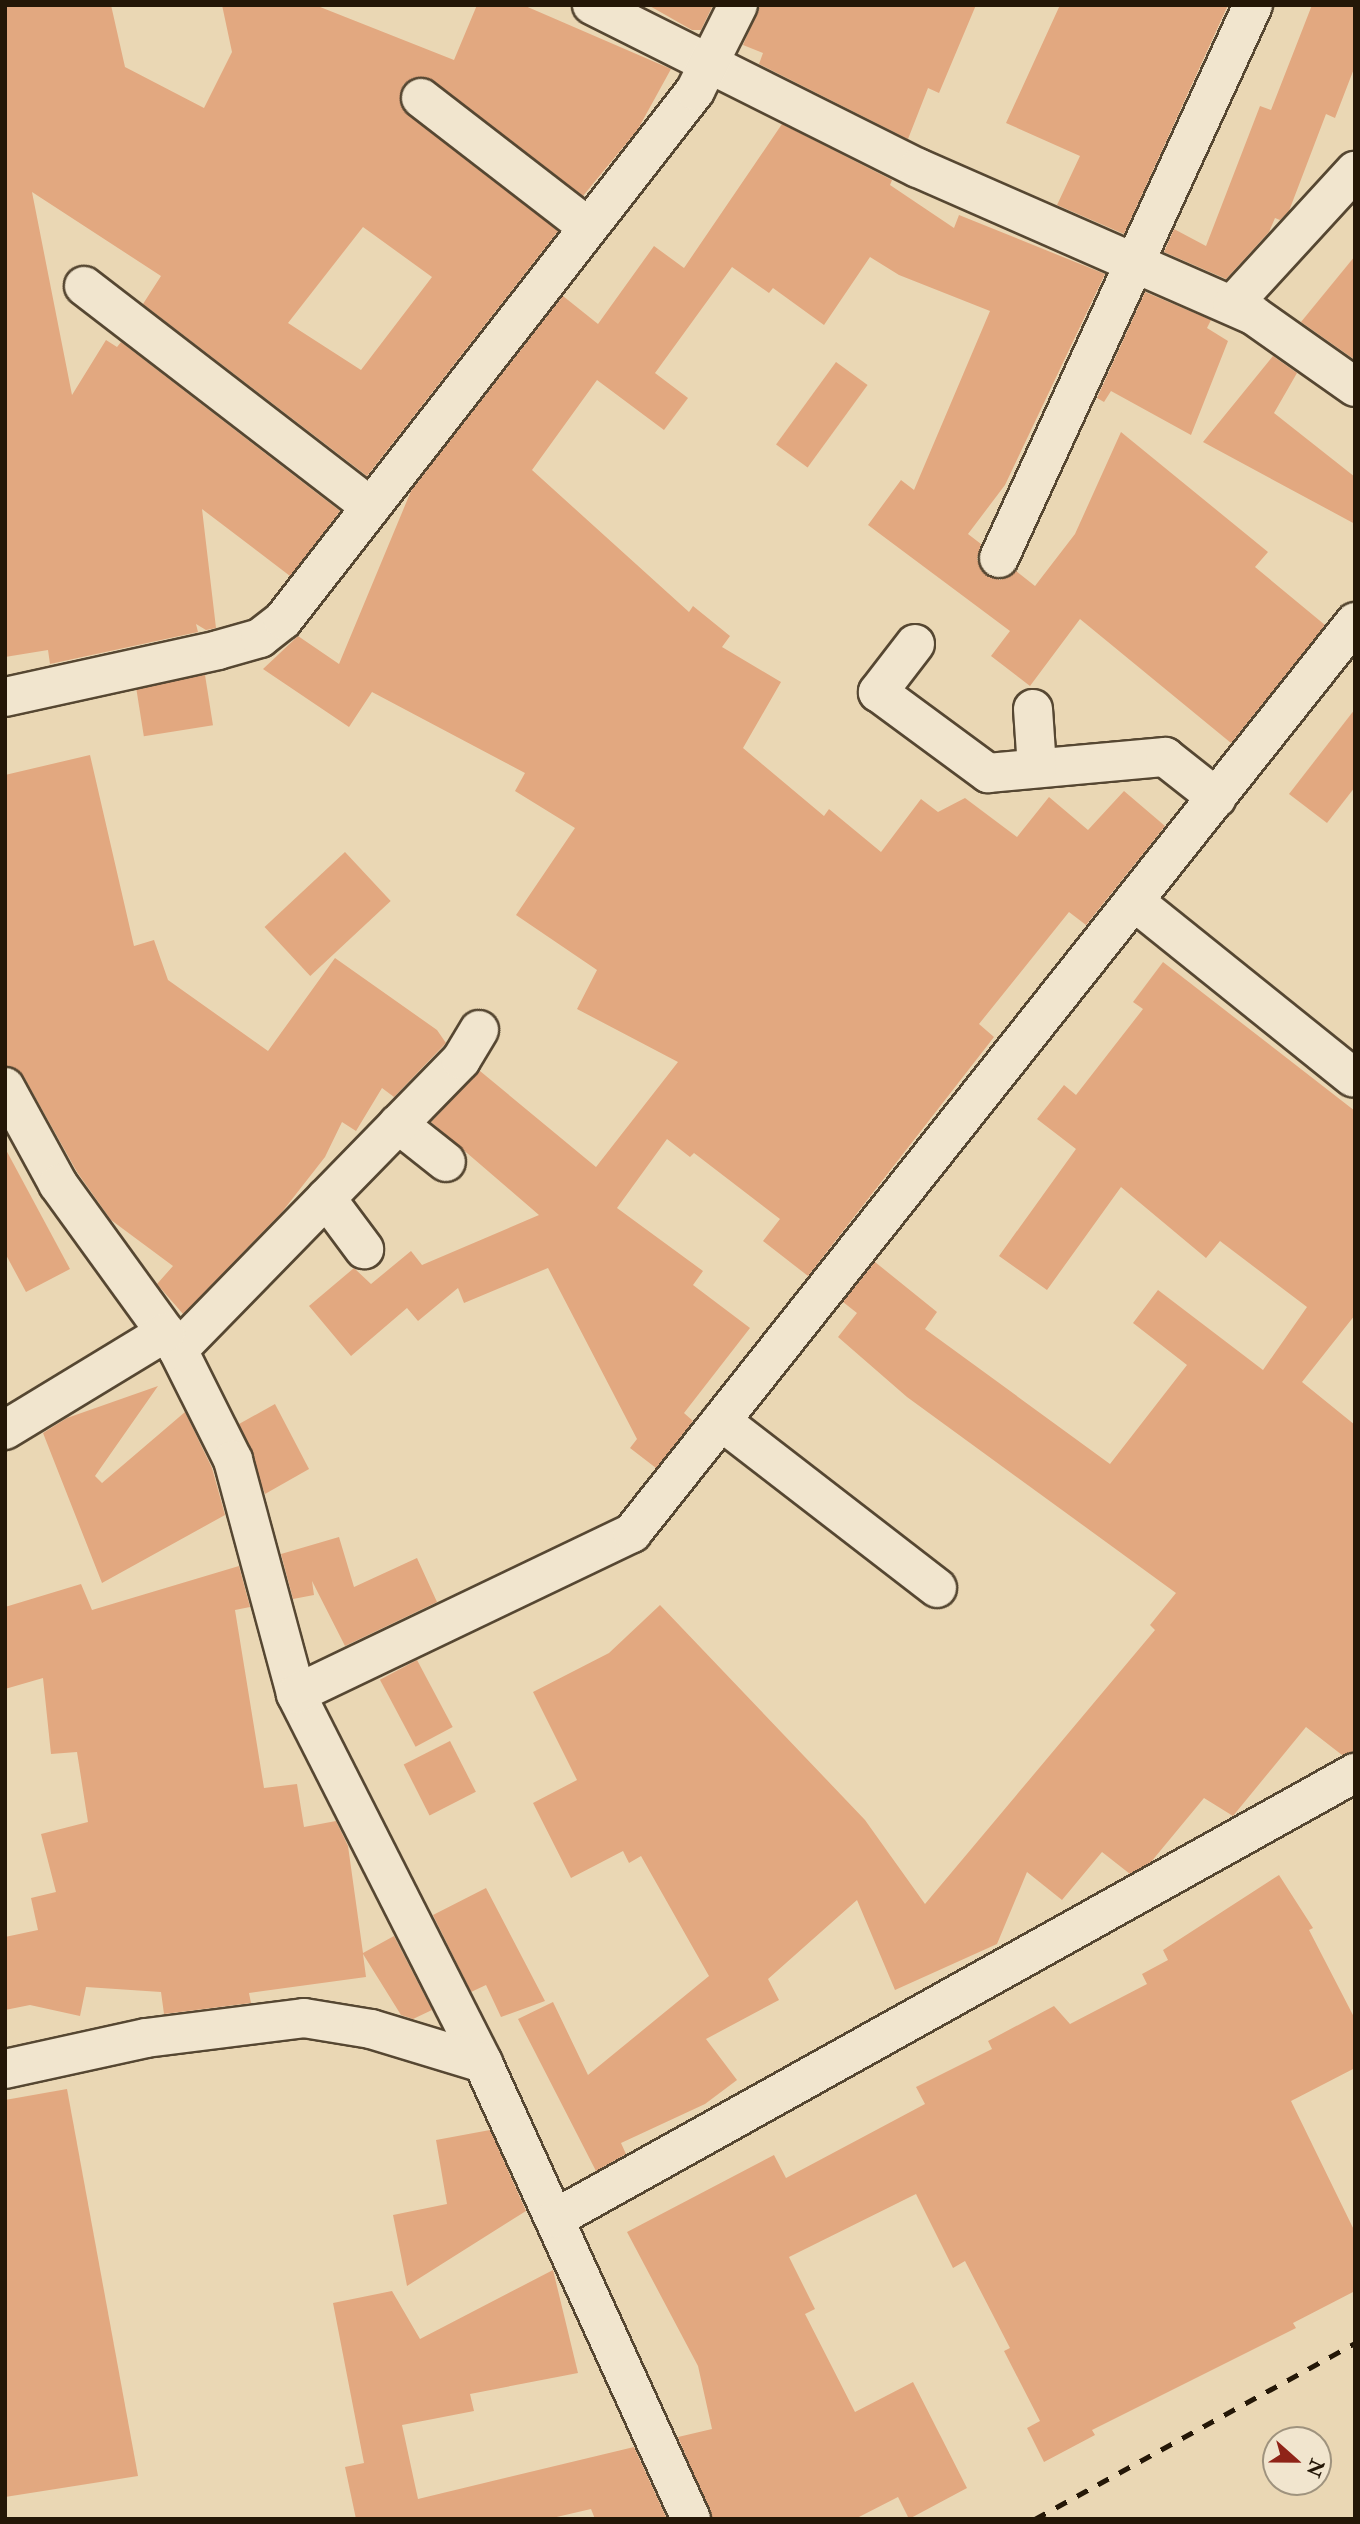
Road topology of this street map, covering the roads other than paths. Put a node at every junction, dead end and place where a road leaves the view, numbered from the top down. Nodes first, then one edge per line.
1 (592, 5) edge
2 (738, 5) edge
3 (1253, 5) edge
4 (710, 66) junction
5 (421, 98) dead end
6 (1355, 171) edge
7 (588, 227) junction
8 (1135, 260) junction
9 (84, 286) dead end
10 (1232, 305) junction
11 (1355, 387) edge
12 (371, 507) junction
13 (999, 558) dead end
14 (1355, 622) edge
15 (915, 644) dead end
16 (5, 697) edge
17 (1033, 709) dead end
18 (1037, 768) junction
19 (1217, 798) junction
20 (1135, 902) junction
21 (479, 1030) dead end
22 (1353, 1077) dead end
23 (5, 1088) edge
24 (398, 1124) junction
25 (446, 1163) dead end
26 (326, 1198) junction
27 (364, 1249) dead end
28 (172, 1341) junction
29 (721, 1422) junction
30 (5, 1430) edge
31 (937, 1588) dead end
32 (296, 1694) junction
33 (1355, 1773) edge
34 (483, 2063) junction
35 (5, 2069) edge
36 (556, 2218) junction
37 (691, 2519) edge

1 - 4 street
2 - 4 street
3 - 8 street
4 - 7 street
4 - 8 street
5 - 7 street
6 - 10 street
7 - 12 street
8 - 10 street
8 - 13 street
9 - 12 street
10 - 11 street
12 - 16 street
14 - 19 street
15 - 18 street
17 - 18 street
18 - 19 street
19 - 20 street
20 - 22 street
20 - 29 street
21 - 24 street
23 - 28 street
24 - 25 street
24 - 26 street
26 - 27 street
26 - 28 street
28 - 30 street
28 - 32 street
29 - 31 street
29 - 32 street
32 - 34 street
33 - 36 street
34 - 35 street
34 - 36 street
36 - 37 street

